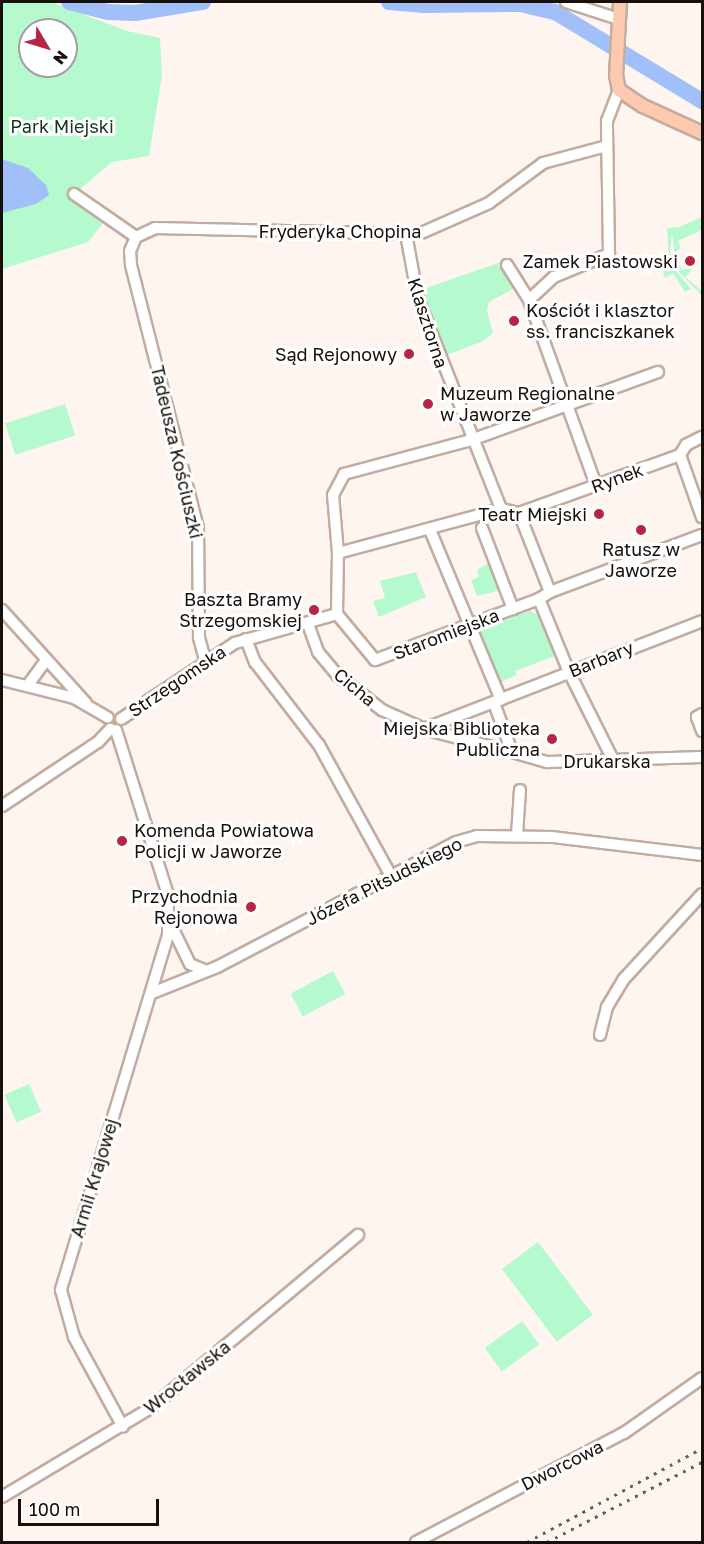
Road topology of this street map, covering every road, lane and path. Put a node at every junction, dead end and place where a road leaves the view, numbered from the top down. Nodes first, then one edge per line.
1 (566, 2) edge
2 (620, 2) edge
3 (619, 23) junction
4 (619, 90) junction
5 (702, 133) edge
6 (607, 146) junction
7 (74, 194) dead end
8 (406, 234) junction
9 (134, 242) junction
10 (507, 265) dead end
11 (529, 300) junction
12 (658, 372) dead end
13 (566, 407) junction
14 (702, 437) edge
15 (471, 440) junction
16 (680, 455) junction
17 (596, 485) junction
18 (501, 508) junction
19 (519, 513) junction
20 (702, 517) edge
21 (482, 528) dead end
22 (430, 530) junction
23 (702, 535) edge
24 (338, 553) junction
25 (550, 592) junction
26 (539, 599) junction
27 (513, 609) junction
28 (2, 610) edge
29 (337, 614) junction
30 (702, 621) edge
31 (308, 624) junction
32 (470, 625) junction
33 (246, 639) junction
34 (46, 660) junction
35 (205, 660) junction
36 (569, 672) junction
37 (2, 680) edge
38 (28, 685) junction
39 (497, 702) junction
40 (86, 703) junction
41 (700, 715) edge
42 (112, 726) junction
43 (424, 729) junction
44 (702, 731) edge
45 (101, 740) junction
46 (120, 746) junction
47 (512, 752) junction
48 (702, 757) edge
49 (613, 760) junction
50 (520, 790) dead end
51 (2, 806) edge
52 (517, 835) junction
53 (702, 855) edge
54 (391, 876) junction
55 (702, 894) edge
56 (169, 921) junction
57 (204, 970) junction
58 (152, 993) junction
59 (600, 1035) dead end
60 (358, 1235) dead end
61 (702, 1378) edge
62 (123, 1427) junction
63 (2, 1497) edge
64 (416, 1542) edge

1 - 3 street
2 - 3 main road
3 - 4 main road
4 - 5 main road
4 - 6 street
6 - 8 street, Fryderyka Chopina
6 - 11 street
7 - 9 street
8 - 9 street, Fryderyka Chopina
8 - 15 street, Klasztorna
9 - 35 street, Tadeusza Kościuszki
10 - 11 street
11 - 13 street
12 - 13 street
13 - 15 street
13 - 17 street
14 - 16 street
15 - 18 street, Klasztorna
15 - 24 street
16 - 17 street, Rynek
16 - 20 street
17 - 19 street, Rynek
18 - 19 street
18 - 22 street
19 - 25 street
21 - 27 street
22 - 24 street
22 - 32 street
23 - 25 street
24 - 29 street
25 - 26 street
26 - 27 street, Staromiejska
26 - 36 street
27 - 32 street, Staromiejska
28 - 34 street
29 - 31 street, Strzegomska
29 - 32 street, Staromiejska
30 - 36 street, Barbary
31 - 33 street, Strzegomska
31 - 43 street, Cicha
32 - 39 street
33 - 35 street, Strzegomska
33 - 54 street
34 - 38 street
34 - 40 street
35 - 42 street, Strzegomska
36 - 39 street, Barbary
36 - 49 street
37 - 38 street
38 - 40 street
39 - 43 street, Barbary
39 - 47 street
40 - 42 street
41 - 44 street
42 - 45 street
42 - 46 street, Armii Krajowej
43 - 47 street, Cicha
45 - 46 street
45 - 51 street
46 - 56 street, Armii Krajowej
47 - 49 street, Drukarska
48 - 49 street, Drukarska
50 - 52 street
52 - 53 street, Józefa Piłsudskiego
52 - 54 street, Józefa Piłsudskiego
54 - 57 street, Józefa Piłsudskiego
55 - 59 street
56 - 57 street, Armii Krajowej
56 - 58 street, Armii Krajowej
57 - 58 street, Józefa Piłsudskiego
58 - 62 street, Armii Krajowej
60 - 62 street, Wrocławska
61 - 64 street, Dworcowa
62 - 63 street, Wrocławska

